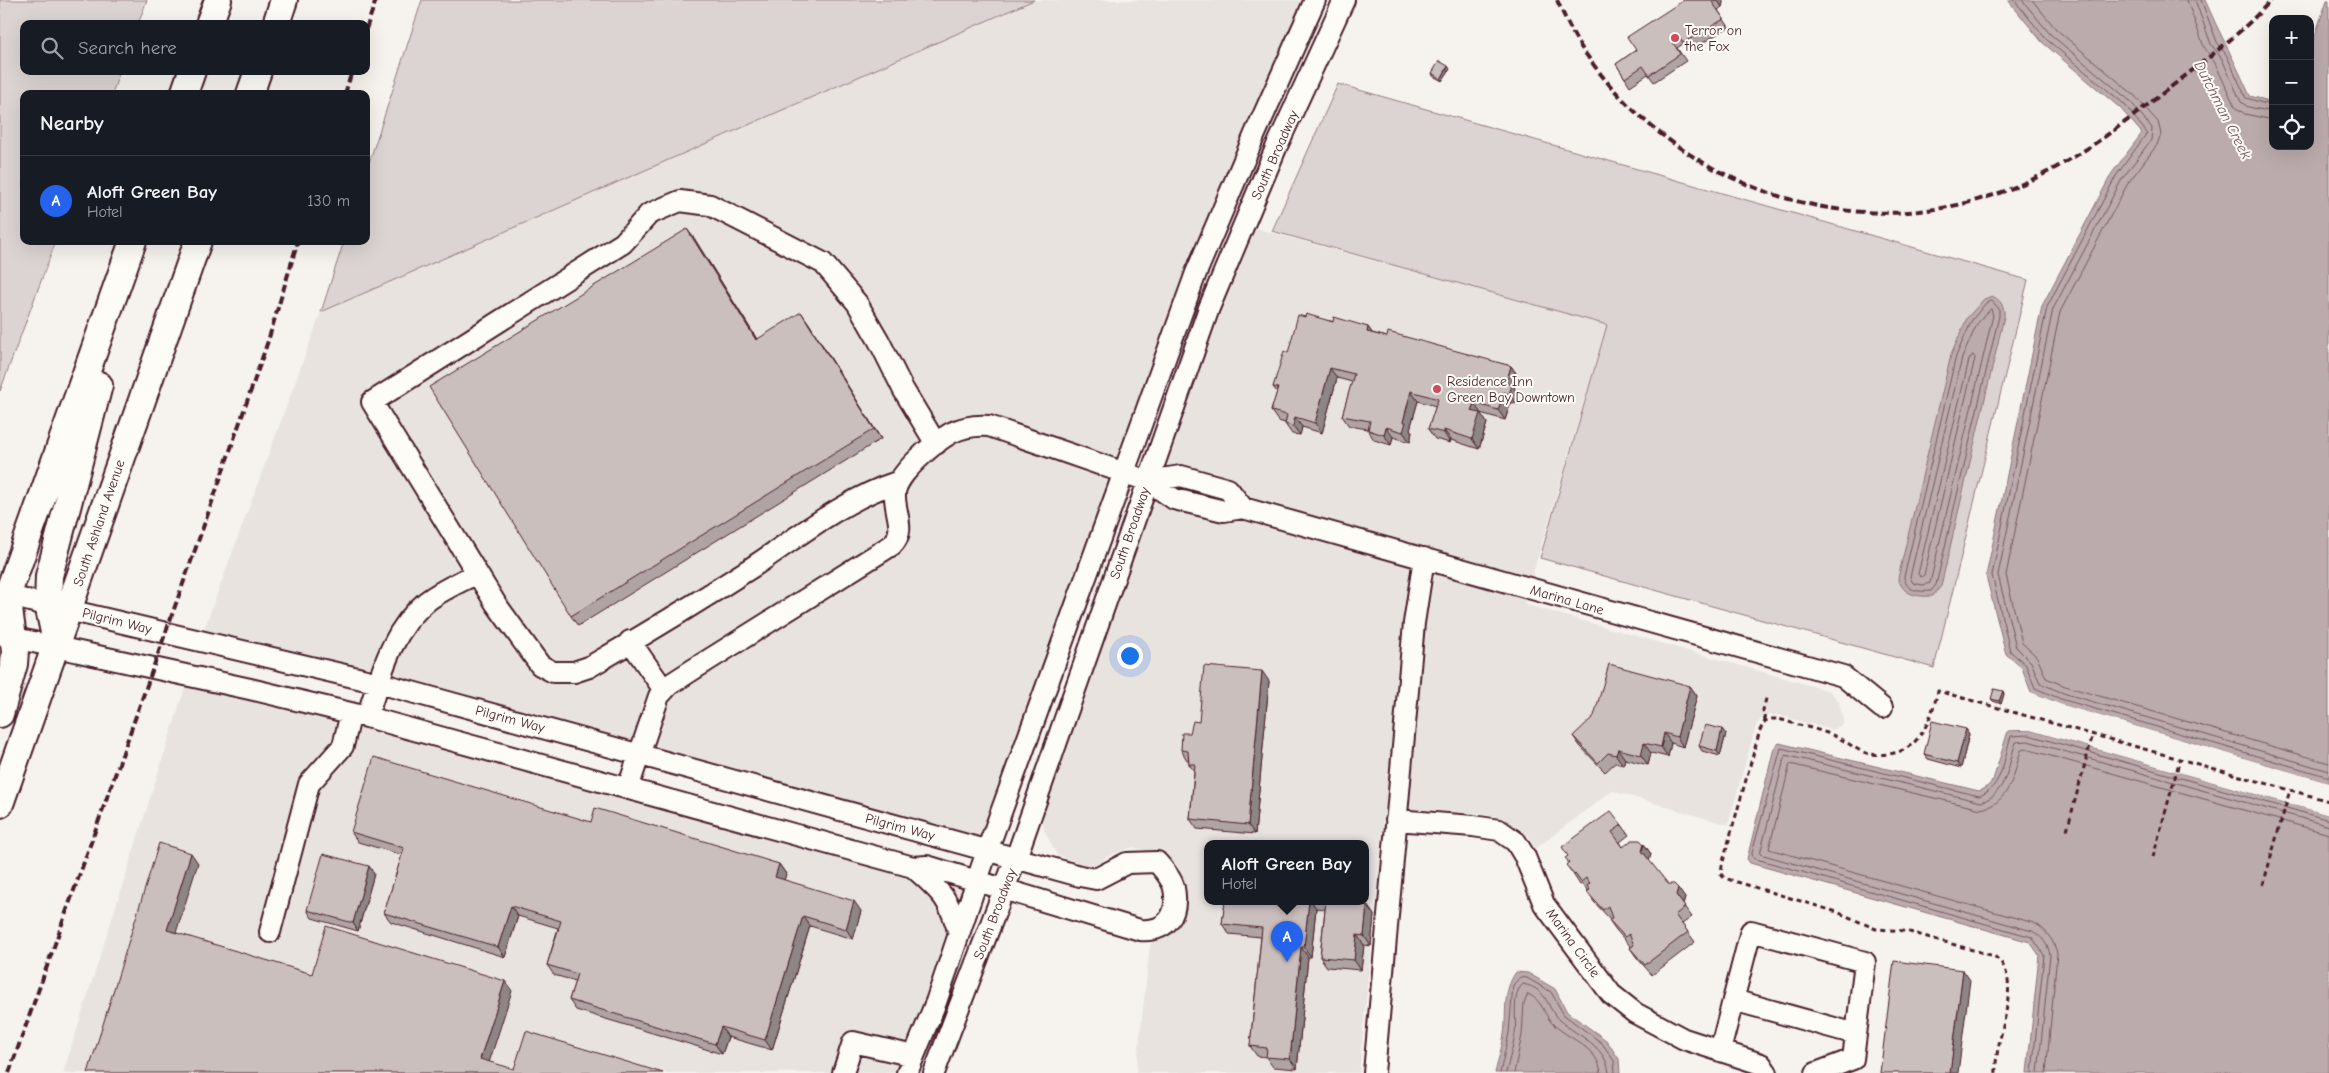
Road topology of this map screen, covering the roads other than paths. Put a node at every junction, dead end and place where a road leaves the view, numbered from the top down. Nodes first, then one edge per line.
1 (218, 0) edge
2 (284, 0) edge
3 (1315, 0) edge
4 (1344, 0) edge
5 (210, 20) edge
6 (277, 20) edge
7 (191, 75) edge
8 (257, 75) edge
9 (185, 90) edge
10 (251, 90) edge
11 (132, 245) edge
12 (196, 245) edge
13 (106, 317) junction
14 (936, 444) junction
15 (1122, 473) junction
16 (1148, 481) junction
17 (897, 482) junction
18 (1424, 558) junction
19 (477, 573) junction
20 (58, 607) junction
21 (4, 616) edge
22 (630, 641) junction
23 (57, 646) junction
24 (379, 683) junction
25 (664, 690) junction
26 (1882, 708) dead end
27 (0, 714) edge
28 (359, 715) junction
29 (640, 755) junction
30 (628, 788) junction
31 (0, 804) edge
32 (1396, 820) junction
33 (987, 851) junction
34 (1016, 858) junction
35 (913, 867) junction
36 (977, 881) junction
37 (1004, 890) junction
38 (270, 932) dead end
39 (959, 934) junction
40 (1733, 1000) junction
41 (1856, 1034) junction
42 (1720, 1051) junction
43 (911, 1064) edge
44 (1853, 1066) edge
45 (843, 1073) edge
46 (934, 1073) edge
47 (1374, 1073) edge
48 (1767, 1073) edge
49 (1816, 1073) edge

1 - 5 main road
2 - 6 main road
3 - 15 street, South Broadway
4 - 16 street, South Broadway
7 - 9 main road
8 - 10 main road
11 - 13 main road
12 - 20 main road, South Ashland Avenue
13 - 20 main road
13 - 21 main road
14 - 15 street, Marina Lane
14 - 17 street, Marina Lane
14 - 19 street
15 - 16 street, Marina Lane
15 - 33 street, South Broadway
16 - 18 street, Marina Lane
16 - 34 street, South Broadway
17 - 22 street
17 - 25 street
18 - 26 street, Marina Lane
18 - 32 street
19 - 22 street
19 - 24 street
20 - 21 street, Pilgrim Way
20 - 23 main road
20 - 24 street, Pilgrim Way
21 - 23 street
21 - 27 main road
22 - 25 street
23 - 28 street
23 - 31 main road
24 - 28 street
24 - 29 street, Pilgrim Way
25 - 29 street
28 - 30 street
28 - 38 street
29 - 30 street
29 - 33 street, Pilgrim Way
30 - 35 street
32 - 42 street, Marina Circle
32 - 47 street
33 - 34 street, Pilgrim Way
33 - 36 street, South Broadway
34 - 37 street, South Broadway
34 - 37 street, Pilgrim Way
35 - 36 street
35 - 39 street
36 - 37 street
36 - 39 street, South Broadway
37 - 46 street, South Broadway
39 - 43 street, South Broadway
40 - 41 street
40 - 41 street
40 - 42 street
41 - 44 street
42 - 48 street, Marina Circle
43 - 45 street
44 - 49 street

